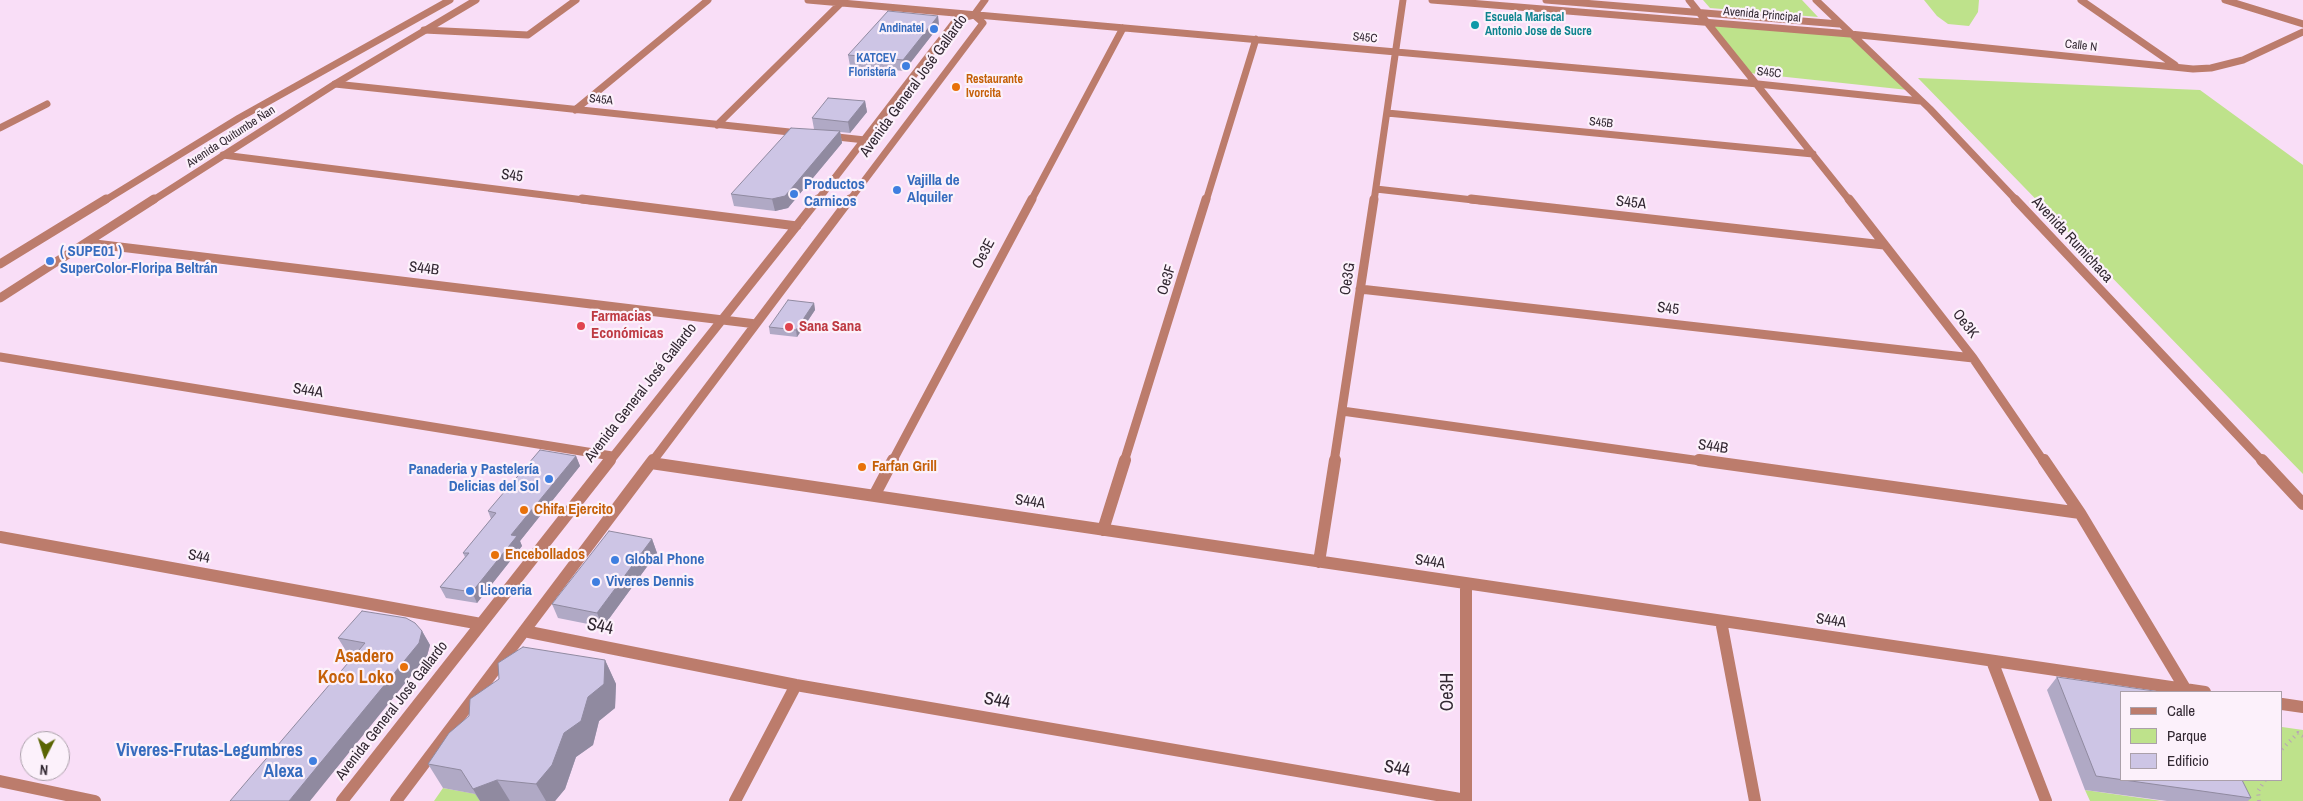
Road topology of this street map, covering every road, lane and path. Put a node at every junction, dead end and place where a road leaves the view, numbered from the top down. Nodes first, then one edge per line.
1 (450, 0) edge
2 (476, 0) edge
3 (576, 0) edge
4 (708, 0) edge
5 (808, 0) edge
6 (985, 0) edge
7 (1402, 0) edge
8 (1432, 0) edge
9 (1546, 0) edge
10 (1689, 0) edge
11 (1816, 0) edge
12 (2080, 0) edge
13 (2226, 0) edge
14 (841, 3) junction
15 (1699, 12) junction
16 (974, 15) junction
17 (1707, 22) junction
18 (1839, 24) junction
19 (2303, 24) edge
20 (1123, 28) junction
21 (424, 30) junction
22 (2303, 32) edge
23 (1850, 34) junction
24 (1256, 40) junction
25 (1397, 52) junction
26 (2178, 67) junction
27 (335, 84) junction
28 (1758, 84) junction
29 (1920, 101) junction
30 (47, 104) dead end
31 (575, 110) junction
32 (1387, 113) junction
33 (717, 124) junction
34 (0, 128) edge
35 (805, 134) edge
36 (815, 135) edge
37 (865, 140) junction
38 (1813, 154) junction
39 (223, 155) junction
40 (1376, 189) junction
41 (798, 226) junction
42 (87, 243) junction
43 (1884, 245) junction
44 (0, 264) edge
45 (1360, 289) junction
46 (0, 298) edge
47 (720, 320) junction
48 (756, 324) junction
49 (0, 357) edge
50 (1973, 358) junction
51 (1342, 411) junction
52 (612, 456) junction
53 (651, 463) junction
54 (874, 496) junction
55 (2303, 504) edge
56 (2080, 513) junction
57 (1103, 530) junction
58 (0, 537) edge
59 (1319, 562) junction
60 (1466, 583) junction
61 (1721, 621) junction
62 (481, 624) junction
63 (524, 631) junction
64 (1992, 661) junction
65 (796, 685) junction
66 (2186, 690) junction
67 (2196, 691) edge
68 (2283, 704) edge
69 (2303, 707) edge
70 (2303, 736) edge
71 (2283, 748) edge
72 (0, 781) edge
73 (2264, 781) edge
74 (95, 801) edge
75 (342, 801) edge
76 (396, 801) edge
77 (735, 801) edge
78 (1466, 801) edge
79 (1755, 801) edge
80 (2046, 801) edge
81 (2259, 801) edge

1 - 44 street
2 - 21 street, Avenida Quitumbe Ñan
3 - 21 street
4 - 31 street
5 - 14 street, S45C
6 - 16 street, Avenida General José Gallardo
7 - 25 street, Oe3G
8 - 17 street, Avenida Principal
9 - 15 street, Avenida Principal
10 - 15 street, Oe3K
11 - 18 street, Avenida Rumichaca
12 - 26 street
13 - 19 street
14 - 16 street, S45C
14 - 33 street
15 - 17 street, Oe3K
15 - 18 street, Avenida Principal
16 - 20 street, S45C
16 - 37 street, Avenida General José Gallardo
16 - 48 street, Avenida General José Gallardo
17 - 23 street, Avenida Principal
17 - 28 street, Oe3K
18 - 23 street, Avenida Rumichaca
20 - 24 street, S45C
20 - 54 street, Oe3E
21 - 27 street, Avenida Quitumbe Ñan
22 - 26 street, Calle N
23 - 26 street, Calle N
23 - 29 street, Avenida Rumichaca
24 - 25 street, S45C
24 - 57 street, Oe3F
25 - 28 street, S45C
25 - 32 street, Oe3G
27 - 31 street, S45A
27 - 39 street, Avenida Quitumbe Ñan
28 - 29 street, S45C
28 - 38 street, Oe3K
29 - 55 street, Avenida Rumichaca
30 - 34 street
31 - 33 street, S45A
32 - 38 street, S45B
32 - 40 street, Oe3G
33 - 35 street, S45A
36 - 37 street
37 - 41 street, Avenida General José Gallardo
38 - 43 street, Oe3K
39 - 41 street, S45
39 - 42 street, Avenida Quitumbe Ñan
40 - 43 street, S45A
40 - 45 street, Oe3G
41 - 47 street, Avenida General José Gallardo
42 - 46 street, Avenida Quitumbe Ñan
42 - 47 street, S44B
43 - 50 street, Oe3K
45 - 50 street, S45
45 - 51 street, Oe3G
47 - 48 street, S44B
47 - 52 street, Avenida General José Gallardo
48 - 53 street, Avenida General José Gallardo
49 - 52 street, S44A
50 - 56 street, Oe3K
51 - 56 street, S44B
51 - 59 street, Oe3G
52 - 62 street, Avenida General José Gallardo
53 - 54 street, S44A
53 - 63 street, Avenida General José Gallardo
54 - 57 street, S44A
56 - 66 street, Oe3K
57 - 59 street, S44A
58 - 62 street, S44
59 - 60 street, S44A
60 - 61 street, S44A
60 - 78 street, Oe3H
61 - 64 street, S44A
61 - 79 street
62 - 75 street, Avenida General José Gallardo
63 - 65 street, S44
63 - 76 street, Avenida General José Gallardo
64 - 66 street, S44A
64 - 80 street
65 - 77 street
65 - 78 street, S44
66 - 67 street, S44A
68 - 69 street
70 - 71 path
72 - 74 street
73 - 81 path

